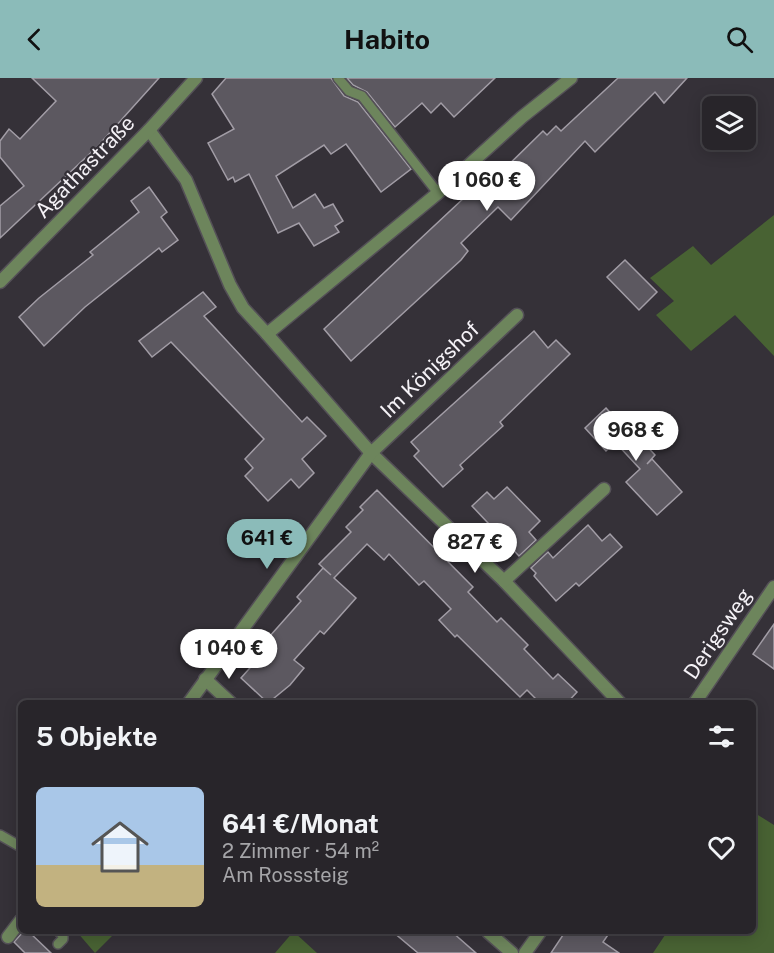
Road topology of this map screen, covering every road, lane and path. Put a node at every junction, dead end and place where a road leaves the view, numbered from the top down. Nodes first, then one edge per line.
1 (196, 78) edge
2 (338, 78) edge
3 (570, 78) edge
4 (149, 130) junction
5 (438, 193) junction
6 (0, 282) edge
7 (517, 315) dead end
8 (267, 334) junction
9 (371, 453) junction
10 (604, 489) dead end
11 (504, 581) junction
12 (774, 587) edge
13 (205, 680) junction
14 (191, 700) edge
15 (228, 700) edge
16 (617, 700) edge
17 (697, 700) edge
18 (0, 835) edge
19 (18, 845) edge
20 (18, 924) edge
21 (62, 934) edge
22 (490, 934) edge
23 (539, 934) edge
24 (8, 937) dead end
25 (58, 944) dead end
26 (512, 953) edge
27 (525, 953) edge

1 - 4 street, Agathastraße
2 - 5 lane
3 - 5 street
4 - 6 street, Agathastraße
4 - 8 street
5 - 8 street
7 - 9 street, Im Königshof
8 - 9 street
9 - 11 street
9 - 13 street, Im Königshof
10 - 11 street
11 - 16 street
12 - 17 street, Derigsweg
13 - 14 street, Im Königshof
13 - 15 street
18 - 19 lane
20 - 24 street
21 - 25 lane
22 - 26 street
23 - 27 street

